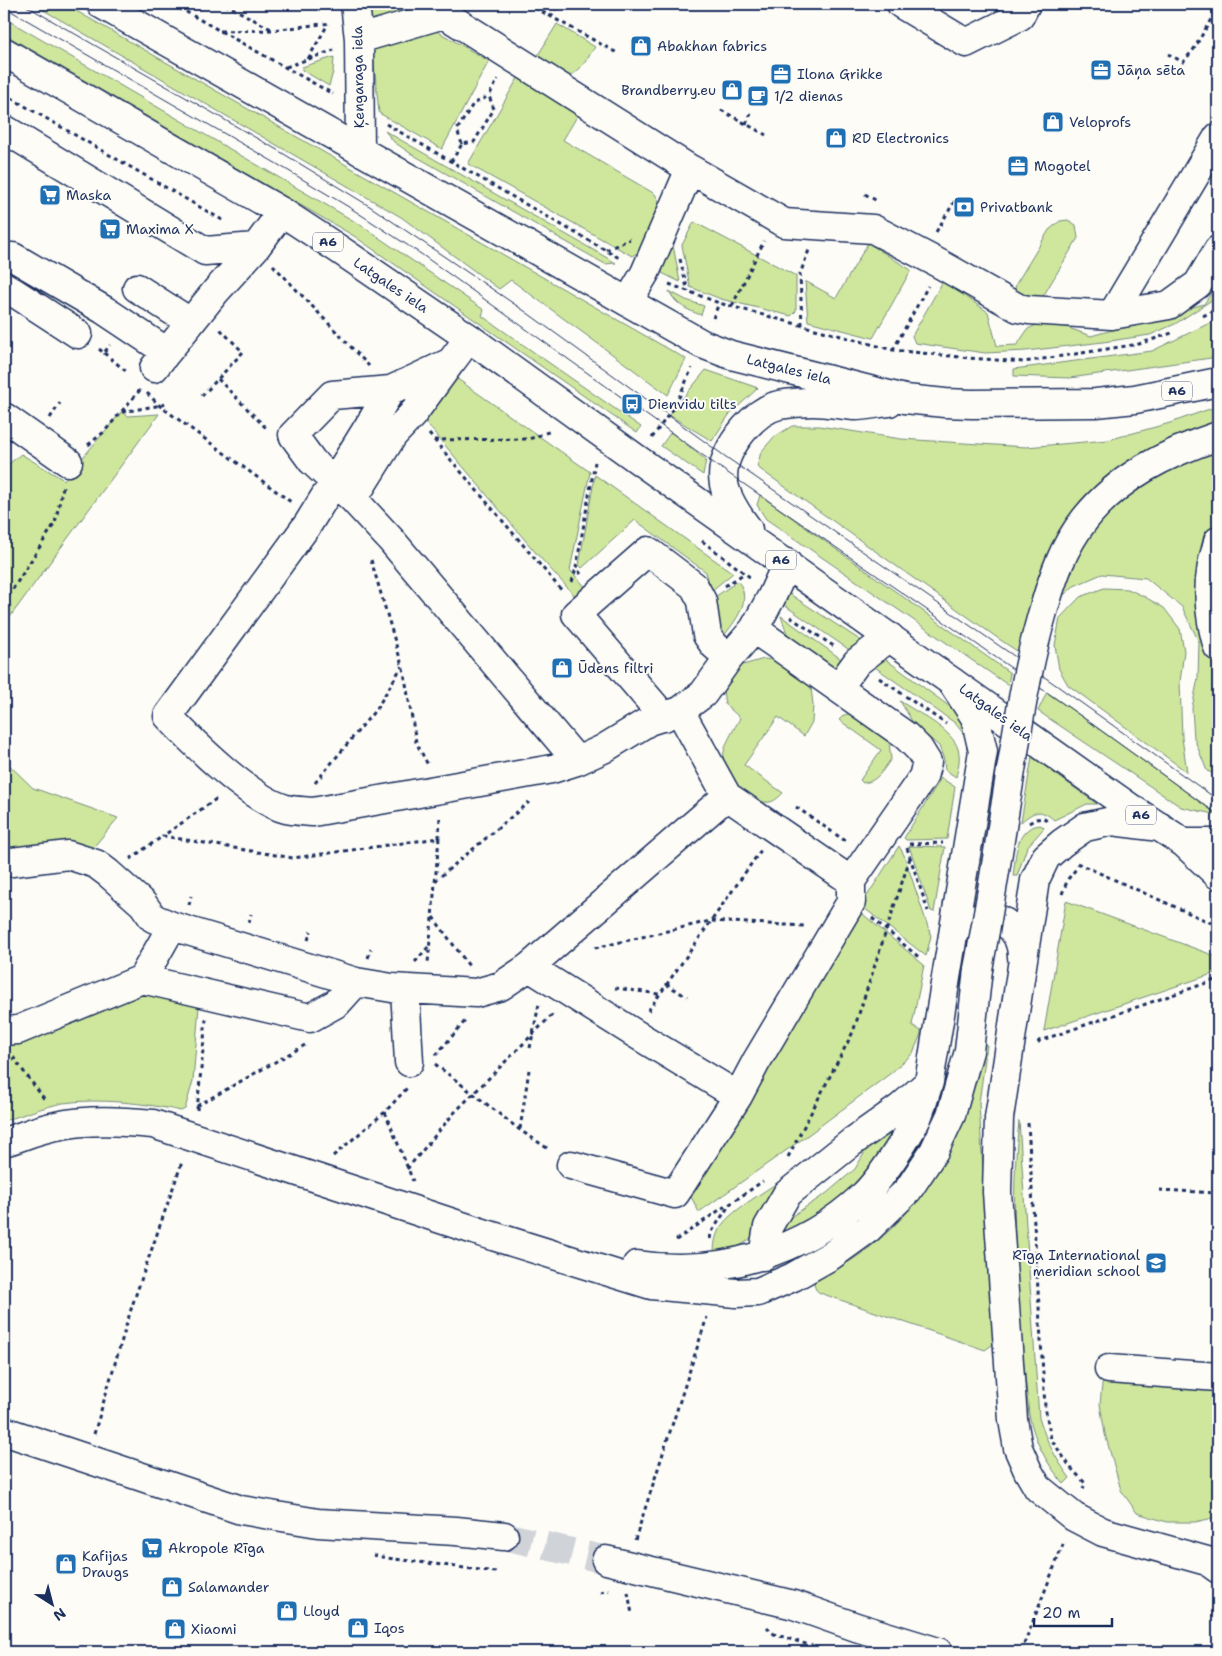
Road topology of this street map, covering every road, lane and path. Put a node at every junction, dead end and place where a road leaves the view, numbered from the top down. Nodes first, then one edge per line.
1 (101, 4) edge
2 (172, 4) edge
3 (225, 4) edge
4 (355, 4) edge
5 (528, 4) edge
6 (558, 4) edge
7 (901, 4) edge
8 (1026, 4) edge
9 (1218, 7) edge
10 (551, 17) junction
11 (329, 23) junction
12 (336, 23) dead end
13 (272, 30) junction
14 (220, 31) junction
15 (349, 44) junction
16 (4, 52) edge
17 (619, 54) dead end
18 (1168, 54) dead end
19 (511, 56) junction
20 (308, 59) junction
21 (285, 67) junction
22 (4, 94) edge
23 (489, 96) junction
24 (359, 109) junction
25 (720, 110) dead end
26 (752, 111) dead end
27 (746, 124) junction
28 (4, 129) edge
29 (766, 135) dead end
30 (1218, 137) edge
31 (462, 144) junction
32 (360, 151) junction
33 (451, 162) junction
34 (690, 169) junction
35 (956, 198) dead end
36 (282, 212) junction
37 (775, 218) junction
38 (818, 225) junction
39 (935, 235) dead end
40 (256, 248) junction
41 (1218, 250) edge
42 (4, 257) edge
43 (940, 264) junction
44 (645, 273) junction
45 (4, 286) edge
46 (137, 288) dead end
47 (628, 302) junction
48 (720, 304) junction
49 (732, 306) junction
50 (1218, 308) edge
51 (1112, 315) junction
52 (1201, 317) dead end
53 (713, 318) dead end
54 (202, 322) junction
55 (802, 325) junction
56 (1176, 331) dead end
57 (78, 334) dead end
58 (469, 338) junction
59 (893, 350) junction
60 (104, 353) dead end
61 (694, 361) dead end
62 (451, 362) junction
63 (150, 365) junction
64 (8, 368) dead end
65 (4, 374) edge
66 (218, 379) junction
67 (1218, 382) edge
68 (391, 390) junction
69 (202, 396) dead end
70 (906, 399) junction
71 (60, 403) dead end
72 (167, 404) dead end
73 (160, 406) junction
74 (121, 412) junction
75 (4, 417) edge
76 (48, 421) dead end
77 (552, 431) dead end
78 (293, 435) junction
79 (1218, 436) edge
80 (434, 440) dead end
81 (650, 441) dead end
82 (595, 461) dead end
83 (68, 462) junction
84 (343, 489) junction
85 (312, 517) junction
86 (1218, 541) edge
87 (760, 545) junction
88 (370, 557) dead end
89 (787, 563) junction
90 (598, 594) junction
91 (772, 596) junction
92 (4, 603) edge
93 (754, 629) junction
94 (890, 637) junction
95 (1218, 647) edge
96 (729, 658) junction
97 (857, 662) junction
98 (402, 665) junction
99 (949, 678) junction
100 (881, 679) junction
101 (885, 687) dead end
102 (838, 688) junction
103 (672, 714) junction
104 (952, 728) dead end
105 (577, 761) junction
106 (239, 783) junction
107 (441, 789) junction
108 (727, 796) junction
109 (532, 799) dead end
110 (293, 810) junction
111 (1160, 827) junction
112 (776, 829) junction
113 (850, 832) dead end
114 (163, 836) junction
115 (952, 843) dead end
116 (1184, 843) junction
117 (1218, 843) edge
118 (1218, 856) edge
119 (910, 858) junction
120 (1074, 859) dead end
121 (4, 863) edge
122 (108, 873) junction
123 (1218, 875) edge
124 (435, 881) junction
125 (851, 892) junction
126 (432, 916) junction
127 (931, 918) dead end
128 (710, 921) junction
129 (172, 926) junction
130 (809, 926) dead end
131 (1218, 926) edge
132 (886, 930) junction
133 (594, 948) dead end
134 (951, 950) junction
135 (1022, 960) junction
136 (924, 961) dead end
137 (537, 971) junction
138 (1218, 979) edge
139 (142, 980) junction
140 (356, 982) junction
141 (666, 984) junction
142 (610, 988) dead end
143 (415, 990) junction
144 (487, 990) junction
145 (572, 993) junction
146 (208, 994) junction
147 (659, 994) junction
148 (687, 997) dead end
149 (646, 1015) dead end
150 (532, 1036) junction
151 (7, 1041) edge
152 (309, 1043) dead end
153 (530, 1048) dead end
154 (1037, 1050) dead end
155 (408, 1053) joint
156 (529, 1070) dead end
157 (929, 1082) junction
158 (474, 1094) junction
159 (738, 1096) junction
160 (197, 1106) junction
161 (50, 1107) dead end
162 (384, 1112) dead end
163 (1028, 1114) dead end
164 (520, 1130) junction
165 (191, 1136) junction
166 (4, 1142) edge
167 (787, 1158) dead end
168 (571, 1164) joint
169 (408, 1169) junction
170 (768, 1177) dead end
171 (415, 1186) dead end
172 (1159, 1190) dead end
173 (1218, 1193) edge
174 (730, 1204) junction
175 (675, 1241) dead end
176 (763, 1256) junction
177 (707, 1278) junction
178 (1109, 1369) dead end
179 (1218, 1377) edge
180 (4, 1431) edge
181 (87, 1458) junction
182 (1074, 1517) junction
183 (504, 1536) tunnel mouth
184 (617, 1563) junction
185 (1218, 1569) edge
186 (632, 1614) dead end
187 (938, 1652) edge
188 (1021, 1652) edge

1 - 32 main road, Latgales iela / A6
2 - 14 path
3 - 13 path
4 - 15 main road, Ķengaraga iela
5 - 10 path
6 - 10 path
7 - 8 main road
9 - 18 path
10 - 17 path
11 - 12 path
11 - 13 path
11 - 20 path
13 - 14 path
14 - 21 path
15 - 19 main road
15 - 20 path
15 - 24 main road, Ķengaraga iela
16 - 36 main road, Latgales iela / A6
19 - 23 path
19 - 34 main road
20 - 21 path
21 - 24 path
22 - 40 path
23 - 31 path
23 - 31 path
24 - 32 main road, Ķengaraga iela
24 - 33 path
25 - 27 path
26 - 27 path
27 - 29 path
28 - 40 main road
30 - 51 main road
31 - 33 path
32 - 47 main road, Latgales iela / A6
33 - 44 path
34 - 37 main road
34 - 44 main road
35 - 39 path
36 - 40 main road
36 - 58 main road, Latgales iela / A6
37 - 38 main road
37 - 49 path
38 - 43 main road
38 - 55 path
40 - 54 main road
41 - 51 main road
42 - 63 main road
43 - 51 main road
43 - 59 path
44 - 47 main road
44 - 48 path
45 - 57 main road
46 - 54 main road
47 - 70 main road, Latgales iela / A6
48 - 49 path
48 - 53 path
49 - 55 path
50 - 52 path
54 - 63 main road
54 - 66 path
55 - 59 path
56 - 59 path
58 - 62 main road
58 - 87 main road, Latgales iela / A6
60 - 63 path
61 - 81 path
62 - 68 main road
62 - 84 main road
64 - 65 path
66 - 69 path
66 - 78 path
67 - 70 main road, Latgales iela / A6
68 - 78 main road
68 - 84 main road
70 - 87 main road, Latgales iela / A6
71 - 76 path
72 - 73 path
73 - 74 path
73 - 74 path
73 - 85 path
74 - 83 path
75 - 83 main road
77 - 80 path
78 - 84 main road
79 - 177 main road, bridge
82 - 90 path
83 - 92 path
84 - 85 main road
84 - 105 main road
85 - 106 main road
86 - 95 main road
87 - 89 main road, Latgales iela / A6
88 - 98 path
89 - 91 main road
89 - 94 main road, Latgales iela / A6
90 - 96 main road
90 - 103 main road
91 - 93 main road
91 - 97 path
93 - 96 main road
93 - 102 main road
94 - 97 main road
94 - 99 main road, Latgales iela / A6
96 - 103 main road
97 - 100 path
97 - 102 main road
98 - 107 path
98 - 110 path
99 - 111 main road, Latgales iela / A6
99 - 134 main road
100 - 101 path
100 - 104 path
102 - 125 main road
103 - 105 main road
103 - 108 main road
105 - 107 main road
106 - 110 main road
106 - 114 path
107 - 110 main road
108 - 112 main road
108 - 137 main road
109 - 124 path
111 - 116 main road, Latgales iela / A6
111 - 135 main road
112 - 113 path
112 - 125 main road
112 - 128 path
114 - 122 path
114 - 124 path
115 - 119 path
116 - 117 main road
116 - 118 main road, A6
116 - 123 main road
119 - 127 path
119 - 132 path
120 - 131 path
121 - 122 main road
122 - 129 main road
124 - 126 path
125 - 132 path
125 - 159 main road
126 - 143 path
126 - 144 path
128 - 130 path
128 - 133 path
128 - 141 path
129 - 139 main road
129 - 140 main road
132 - 136 path
132 - 167 path
134 - 135 main road
134 - 157 main road
135 - 182 main road
137 - 144 main road
137 - 145 main road
137 - 150 path
138 - 154 path
139 - 146 main road
139 - 151 main road
140 - 143 main road
140 - 146 main road
141 - 147 path
141 - 148 path
142 - 147 path
143 - 144 main road
143 - 155 main road
145 - 150 path
145 - 159 main road
146 - 160 path
147 - 149 path
150 - 153 path
150 - 158 path
151 - 161 path
152 - 160 path
155 - 158 path
156 - 164 path
157 - 176 main road
157 - 176 main road
158 - 164 path
158 - 169 path
159 - 168 main road
160 - 165 path
162 - 169 path
163 - 182 path
164 - 168 path
165 - 166 main road
165 - 177 main road
165 - 181 path
169 - 171 path
170 - 174 path
172 - 173 path
174 - 175 path
174 - 177 path
176 - 177 main road
177 - 184 path
178 - 179 main road
180 - 181 main road
181 - 183 main road
182 - 185 main road
182 - 188 path
184 - 186 path
184 - 187 main road

